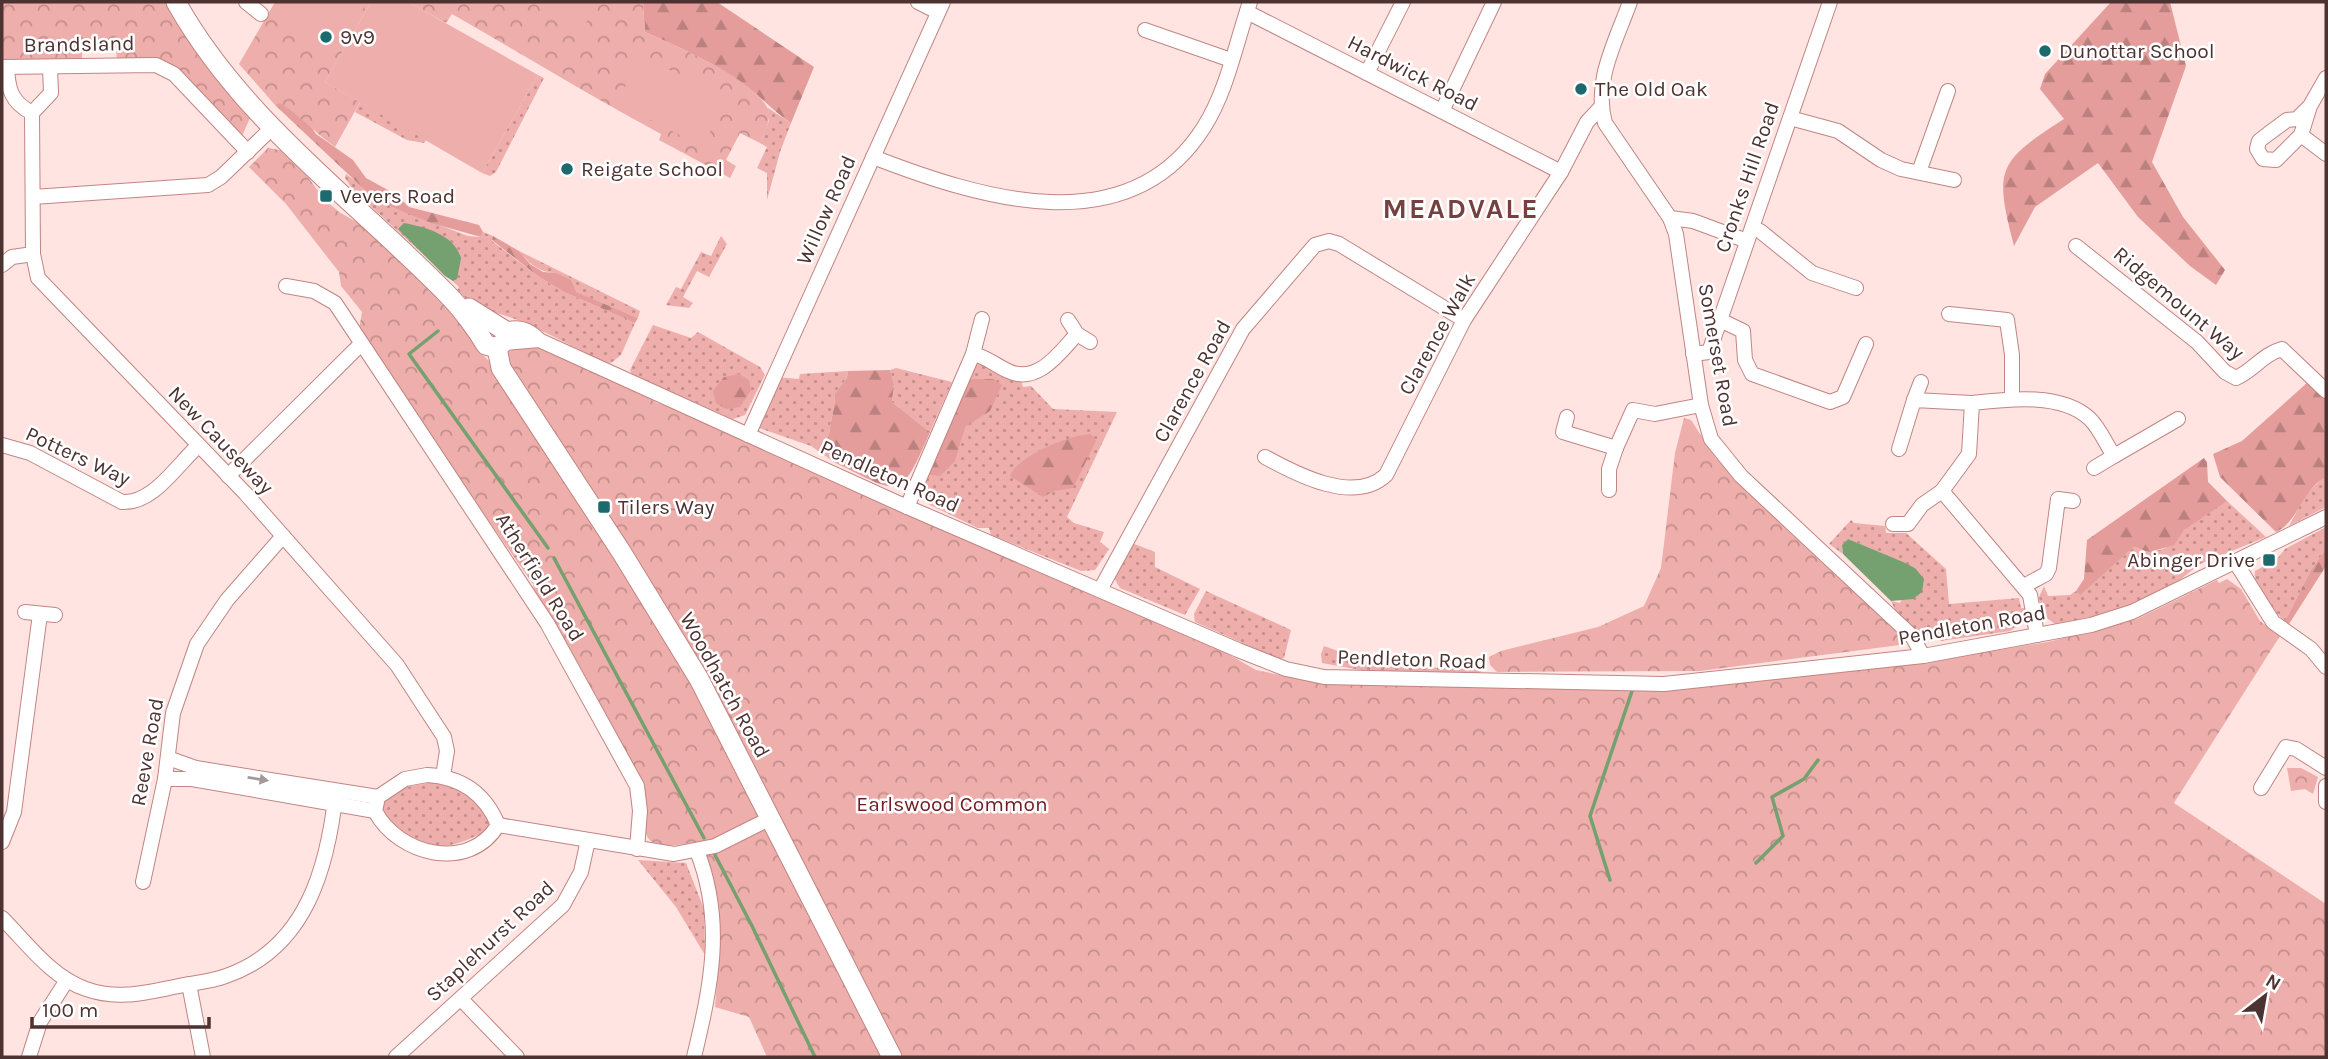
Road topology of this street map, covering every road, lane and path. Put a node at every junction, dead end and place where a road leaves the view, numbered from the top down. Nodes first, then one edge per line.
1 (176, 2) edge
2 (246, 2) edge
3 (919, 2) edge
4 (1403, 2) edge
5 (1494, 2) edge
6 (1630, 2) edge
7 (1830, 2) edge
8 (940, 7) edge
9 (1248, 7) edge
10 (261, 14) dead end
11 (1144, 30) dead end
12 (1231, 60) junction
13 (4, 67) edge
14 (50, 67) junction
15 (1367, 73) junction
16 (2326, 78) edge
17 (1948, 92) dead end
18 (2310, 106) junction
19 (1601, 107) junction
20 (1442, 111) junction
21 (32, 113) junction
22 (1790, 118) junction
23 (272, 128) junction
24 (2301, 135) junction
25 (248, 152) junction
26 (2326, 154) edge
27 (873, 157) junction
28 (1561, 172) junction
29 (1919, 173) junction
30 (1954, 180) dead end
31 (33, 197) junction
32 (1670, 218) junction
33 (1750, 234) junction
34 (2076, 246) dead end
35 (33, 254) junction
36 (2, 265) edge
37 (286, 286) dead end
38 (1856, 288) dead end
39 (1949, 314) dead end
40 (982, 318) dead end
41 (1068, 320) dead end
42 (1465, 320) junction
43 (1720, 320) junction
44 (1077, 334) junction
45 (496, 336) junction
46 (1090, 342) dead end
47 (361, 344) junction
48 (1866, 344) dead end
49 (973, 354) junction
50 (1693, 354) junction
51 (1921, 382) dead end
52 (2322, 388) edge
53 (2012, 399) junction
54 (1914, 400) junction
55 (1972, 403) junction
56 (1701, 405) junction
57 (1567, 417) dead end
58 (2178, 419) dead end
59 (748, 435) junction
60 (2, 445) edge
61 (198, 446) junction
62 (1616, 448) junction
63 (1899, 449) dead end
64 (2114, 456) junction
65 (1265, 457) dead end
66 (2094, 468) dead end
67 (228, 476) junction
68 (1609, 490) dead end
69 (1942, 491) junction
70 (2059, 499) dead end
71 (907, 507) junction
72 (2326, 517) edge
73 (1893, 524) dead end
74 (284, 536) junction
75 (2236, 563) junction
76 (2024, 586) junction
77 (1100, 590) junction
78 (25, 611) dead end
79 (2037, 635) junction
80 (1923, 656) junction
81 (2326, 667) edge
82 (168, 758) junction
83 (2326, 768) edge
84 (443, 776) junction
85 (165, 779) junction
86 (2326, 786) edge
87 (2261, 788) dead end
88 (335, 798) junction
89 (2326, 802) edge
90 (376, 804) junction
91 (771, 817) junction
92 (498, 825) junction
93 (588, 841) junction
94 (2, 842) edge
95 (637, 849) junction
96 (697, 851) junction
97 (143, 882) dead end
98 (2, 918) edge
99 (67, 981) junction
100 (189, 984) junction
101 (461, 999) junction
102 (29, 1057) edge
103 (203, 1057) edge
104 (396, 1057) edge
105 (517, 1057) edge
106 (694, 1057) edge
107 (892, 1057) edge

1 - 23 main road
2 - 10 street
3 - 8 street
4 - 15 street
5 - 20 street
6 - 19 street
7 - 22 street, Cronks Hill Road
8 - 27 street, Willow Road
9 - 12 street
9 - 15 street, Hardwick Road
11 - 12 street
12 - 27 street
13 - 14 street, Brandsland
13 - 21 street
14 - 21 street
14 - 25 street, Brandsland
15 - 20 street, Hardwick Road
16 - 18 street
17 - 29 street
18 - 24 street
18 - 24 street
19 - 28 street, Clarence Walk
19 - 32 street, Somerset Road
20 - 28 street, Hardwick Road
21 - 31 street, New Causeway
22 - 29 street
22 - 33 street, Cronks Hill Road
23 - 25 street
23 - 45 main road
24 - 26 street
25 - 31 street
27 - 59 street, Willow Road
28 - 42 street, Clarence Walk
29 - 30 street
31 - 35 street, New Causeway
32 - 33 street
32 - 50 street, Somerset Road
33 - 38 street
33 - 43 street, Cronks Hill Road
34 - 52 street, Ridgemount Way
35 - 36 street
35 - 61 street, New Causeway
37 - 47 street, Atherfield Road
39 - 53 street
40 - 49 street
41 - 44 street
42 - 65 street, Clarence Walk
42 - 77 street, Clarence Road
43 - 48 street
43 - 50 street, Cronks Hill Road
44 - 46 street
44 - 49 street
45 - 59 street, Pendleton Road
45 - 91 main road, Woodhatch Road
47 - 67 street
47 - 95 street, Atherfield Road
49 - 71 street
50 - 56 street, Somerset Road
51 - 54 street
53 - 55 street
53 - 64 street
54 - 55 street
54 - 63 street
55 - 69 street
56 - 62 street
56 - 80 street, Somerset Road
57 - 62 street
58 - 64 street
59 - 71 street, Pendleton Road
60 - 61 street, Potters Way
61 - 67 street, New Causeway
62 - 68 street
64 - 66 street
67 - 74 street, New Causeway
69 - 73 street
69 - 76 street
70 - 76 street
71 - 77 street, Pendleton Road
72 - 75 street, Pendleton Road
74 - 82 street, Reeve Road
74 - 84 street, New Causeway
75 - 79 street, Pendleton Road
75 - 81 street
76 - 79 street
77 - 80 street, Pendleton Road
78 - 94 street
79 - 80 street, Pendleton Road
82 - 85 street, Reeve Road
82 -> 88 street
83 - 87 street
84 - 90 street
84 - 92 street
85 - 88 street
85 - 97 street, Reeve Road
86 - 89 street
88 - 90 street
88 - 100 street
90 - 92 street
91 - 96 street
91 - 107 main road, Woodhatch Road
92 - 93 street
93 - 95 street
93 - 101 street, Staplehurst Road
95 - 96 street
96 - 106 street
98 - 99 street
99 - 100 street
99 - 102 street
100 - 103 street
101 - 104 street, Staplehurst Road
101 - 105 street

